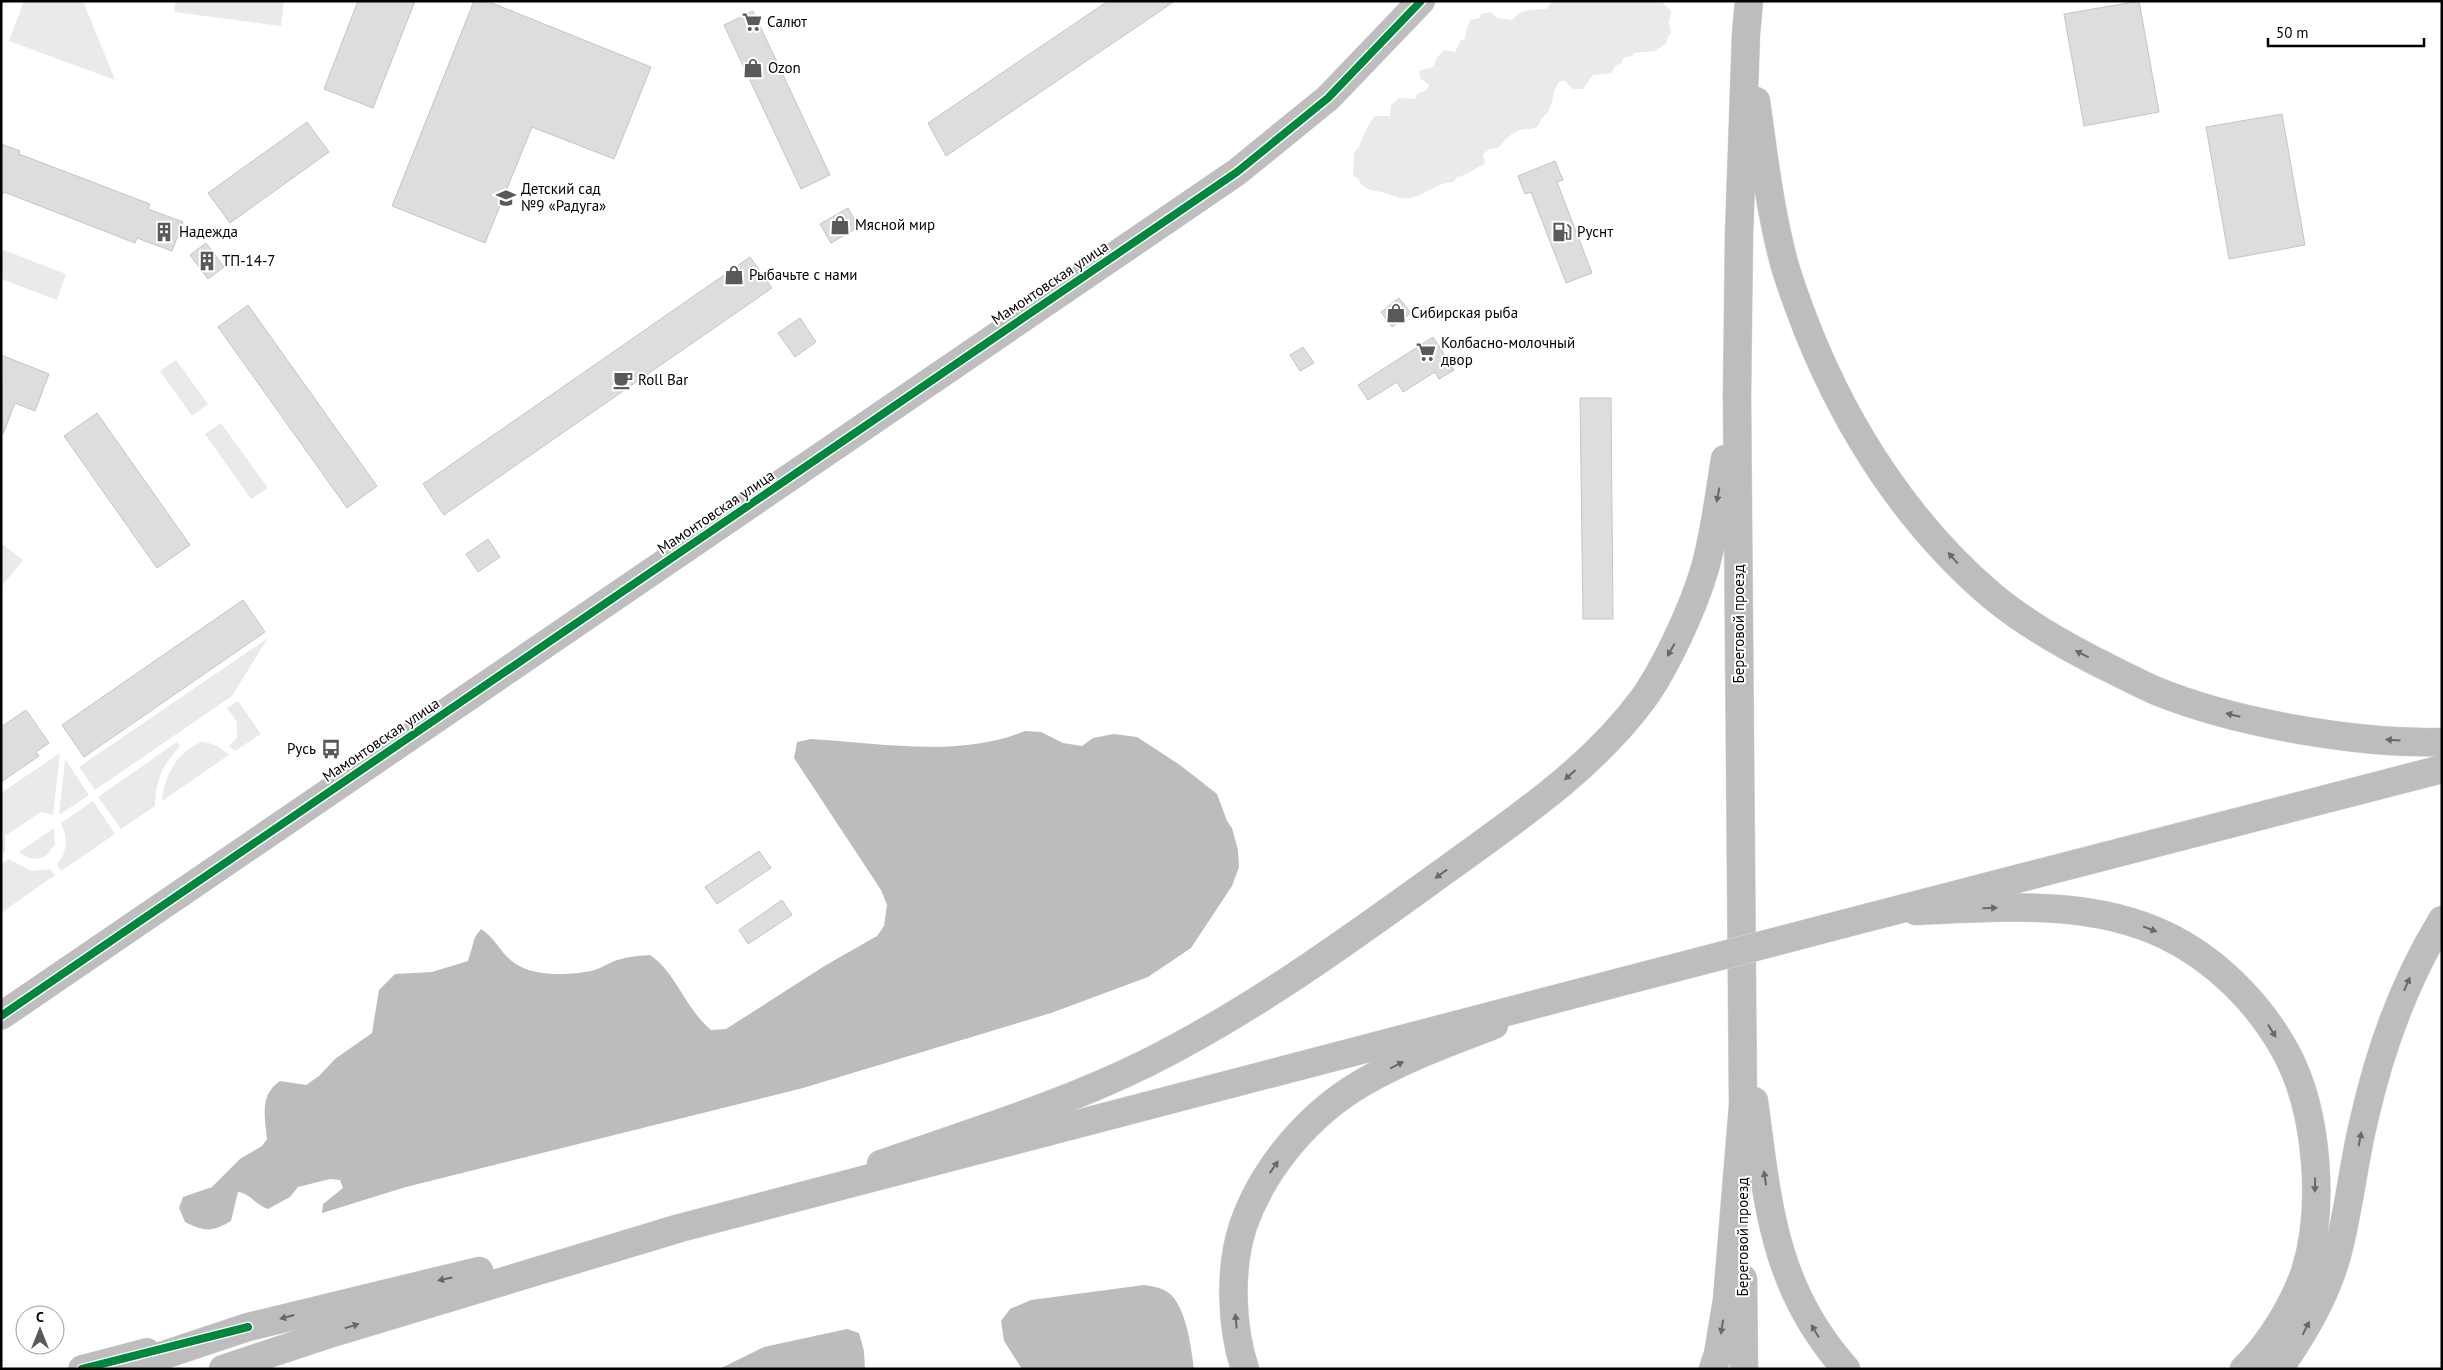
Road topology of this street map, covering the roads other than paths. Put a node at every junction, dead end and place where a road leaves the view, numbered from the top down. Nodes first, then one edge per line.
1 (1421, 1) edge
2 (1750, 1) edge
3 (1746, 34) junction
4 (1737, 396) junction
5 (2442, 742) edge
6 (2442, 769) edge
7 (1889, 912) junction
8 (2442, 920) edge
9 (1560, 998) junction
10 (1742, 1013) junction
11 (1, 1016) edge
12 (1743, 1105) junction
13 (764, 1205) junction
14 (680, 1228) junction
15 (248, 1327) junction
16 (82, 1369) edge
17 (122, 1369) edge
18 (223, 1369) edge
19 (1245, 1369) edge
20 (1713, 1369) edge
21 (1744, 1369) edge
22 (1846, 1369) edge
23 (2244, 1369) edge
24 (2279, 1369) edge

1 - 11 street, Мамонтовская улица
2 - 3 main road
3 - 4 main road, Береговой проезд
5 -> 3 main road
4 - 10 main road, Береговой проезд
4 -> 13 main road
6 - 7 main road
7 - 9 main road, bridge
7 -> 23 main road
24 -> 8 main road
9 - 13 main road
19 -> 9 main road
10 - 12 main road
22 -> 10 main road
12 -> 20 main road
12 - 21 main road, Береговой проезд
13 - 14 main road
14 -> 15 main road
18 -> 14 main road
15 - 16 street
15 - 17 main road

